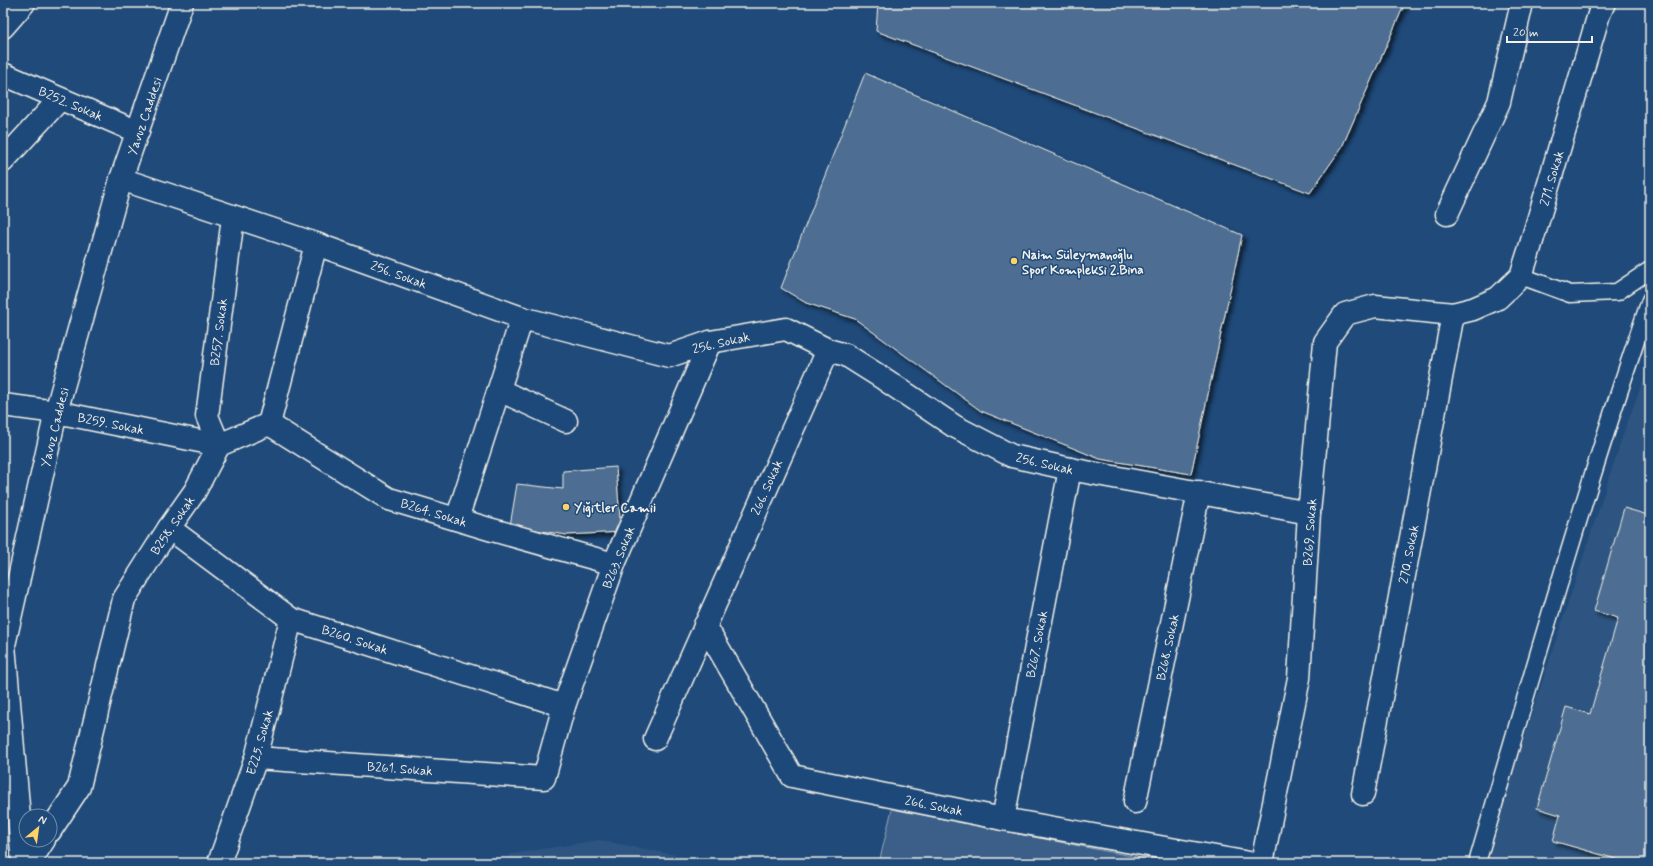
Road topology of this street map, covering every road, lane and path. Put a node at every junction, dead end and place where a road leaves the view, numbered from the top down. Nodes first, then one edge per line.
1 (24, 3) edge
2 (182, 3) edge
3 (1522, 3) edge
4 (1604, 3) edge
5 (3, 27) edge
6 (3, 74) edge
7 (60, 99) junction
8 (138, 132) junction
9 (3, 162) edge
10 (122, 179) junction
11 (1447, 214) dead end
12 (233, 218) junction
13 (316, 244) junction
14 (1650, 270) edge
15 (1521, 276) junction
16 (1650, 300) edge
17 (1453, 314) junction
18 (522, 318) junction
19 (710, 342) junction
20 (828, 350) junction
21 (498, 390) junction
22 (3, 405) edge
23 (56, 412) junction
24 (566, 421) dead end
25 (269, 424) junction
26 (219, 445) junction
27 (1070, 469) junction
28 (1199, 492) junction
29 (1309, 513) junction
30 (457, 519) junction
31 (169, 528) junction
32 (614, 564) junction
33 (291, 619) junction
34 (705, 625) junction
35 (564, 706) junction
36 (655, 739) dead end
37 (256, 758) junction
38 (544, 778) joint
39 (1363, 794) dead end
40 (1135, 802) dead end
41 (58, 819) edge
42 (1003, 819) junction
43 (39, 848) edge
44 (23, 863) edge
45 (29, 863) edge
46 (219, 863) edge
47 (1249, 863) edge
48 (1262, 863) edge
49 (1478, 863) edge

1 - 5 street
2 - 8 street, Yavuz Caddesi
3 - 11 street
4 - 15 street, 271. Sokak
6 - 7 street, B252. Sokak
7 - 8 street, B252. Sokak
7 - 9 street
8 - 10 street, Yavuz Caddesi
10 - 12 street, 256. Sokak
10 - 23 street, Yavuz Caddesi
12 - 13 street, 256. Sokak
12 - 26 street, B257. Sokak
13 - 18 street, 256. Sokak
13 - 25 street
14 - 15 lane
15 - 17 street, 271. Sokak
16 - 49 lane
17 - 29 street, B269. Sokak
17 - 39 street, 270. Sokak
18 - 19 street, 256. Sokak
18 - 21 street
19 - 20 street, 256. Sokak
19 - 32 street, B263. Sokak
20 - 27 street, 256. Sokak
20 - 34 street, 266. Sokak
21 - 24 street
21 - 30 street
22 - 23 street, B259. Sokak
23 - 26 street, B259. Sokak
23 - 44 street, Yavuz Caddesi
25 - 26 street
25 - 30 street, B264. Sokak
26 - 31 street, B258. Sokak
27 - 28 street, 256. Sokak
27 - 42 street, B267. Sokak
28 - 29 street, 256. Sokak
28 - 40 street, B268. Sokak
29 - 48 street, B269. Sokak
30 - 32 street, B264. Sokak
31 - 33 street, B260. Sokak
31 - 41 street, B258. Sokak
32 - 35 street, B263. Sokak
33 - 35 street, B260. Sokak
33 - 37 street, E225. Sokak
34 - 36 street, 266. Sokak
34 - 42 street, 266. Sokak
35 - 38 street, B263. Sokak
37 - 38 street, B261. Sokak
37 - 46 street, E225. Sokak
42 - 47 street, 266. Sokak
43 - 45 street

